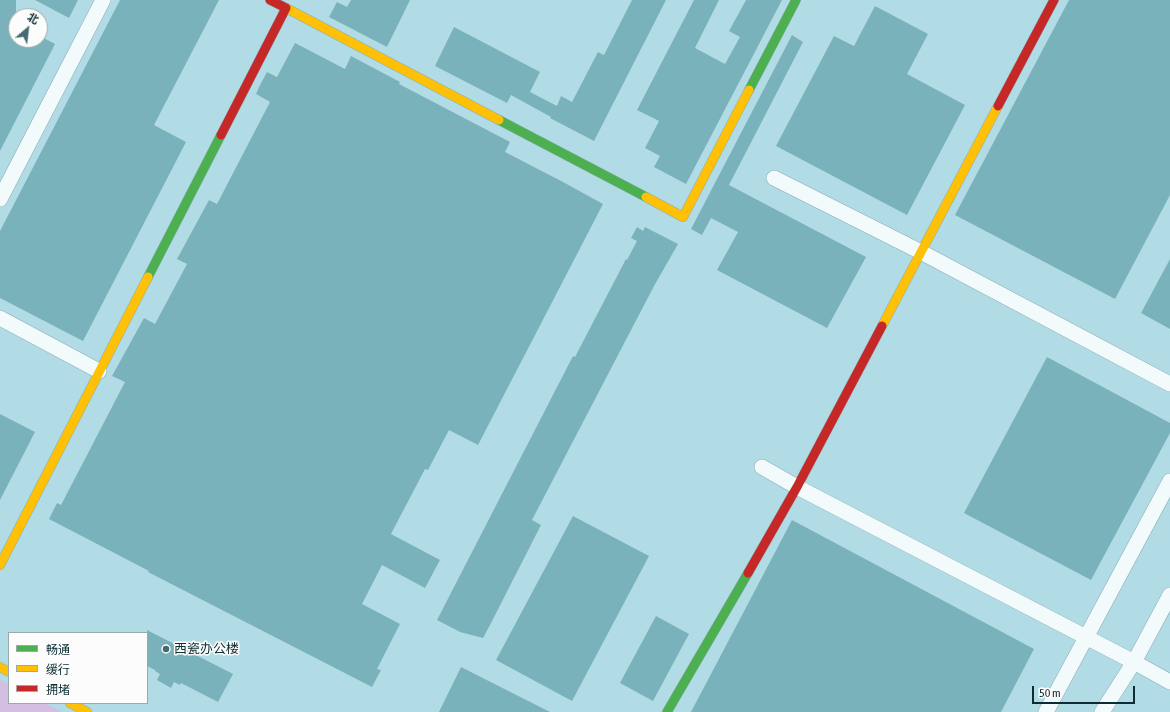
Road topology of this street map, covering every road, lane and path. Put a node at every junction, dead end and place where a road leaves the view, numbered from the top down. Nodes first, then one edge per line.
1 (103, 0) edge
2 (270, 0) edge
3 (796, 0) edge
4 (1054, 0) edge
5 (286, 8) junction
6 (774, 178) dead end
7 (0, 198) edge
8 (921, 252) junction
9 (0, 318) edge
10 (99, 371) junction
11 (1170, 384) edge
12 (762, 467) dead end
13 (1170, 481) edge
14 (797, 487) junction
15 (0, 564) edge
16 (1170, 595) edge
17 (1086, 638) junction
18 (1134, 662) junction
19 (1170, 682) edge
20 (72, 704) edge
21 (87, 712) edge
22 (668, 712) edge
23 (1046, 712) edge
24 (1102, 712) edge

1 - 7 street
2 - 5 street
3 - 5 street
4 - 8 street
5 - 10 street
6 - 8 street
8 - 11 street
8 - 14 street
9 - 10 street
10 - 15 street
12 - 14 street
13 - 17 street
14 - 17 street
14 - 22 street
16 - 18 street
17 - 18 street
17 - 23 street
18 - 19 street
18 - 24 street
20 - 21 street

